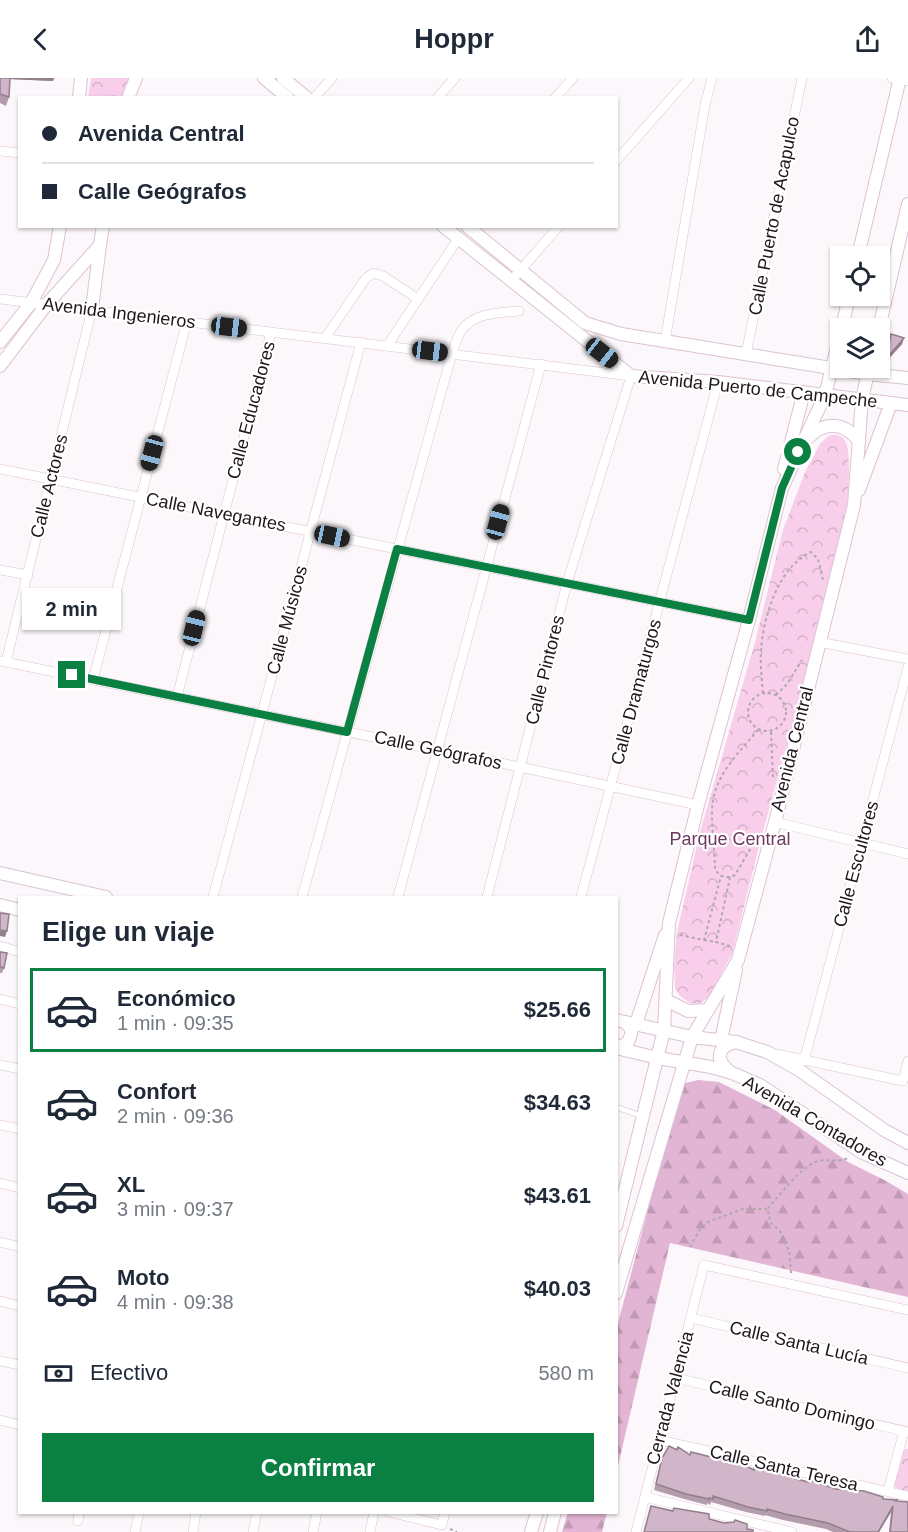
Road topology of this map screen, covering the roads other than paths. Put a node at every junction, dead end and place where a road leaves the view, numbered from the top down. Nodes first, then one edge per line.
1 (81, 78) edge
2 (136, 78) edge
3 (264, 78) edge
4 (283, 78) edge
5 (332, 78) edge
6 (455, 78) edge
7 (573, 78) edge
8 (689, 78) edge
9 (712, 78) edge
10 (801, 78) edge
11 (900, 79) edge
12 (79, 96) edge
13 (129, 96) edge
14 (286, 96) edge
15 (305, 96) edge
16 (316, 96) edge
17 (439, 96) edge
18 (557, 96) edge
19 (0, 151) edge
20 (18, 153) edge
21 (618, 159) edge
22 (908, 204) edge
23 (60, 228) edge
24 (104, 228) edge
25 (445, 228) edge
26 (469, 228) edge
27 (557, 228) edge
28 (458, 239) junction
29 (100, 245) junction
30 (860, 246) edge
31 (521, 270) junction
32 (511, 281) junction
33 (0, 299) edge
34 (418, 299) junction
35 (32, 303) junction
36 (47, 304) junction
37 (92, 309) junction
38 (519, 311) dead end
39 (881, 318) edge
40 (187, 321) junction
41 (271, 332) junction
42 (325, 338) junction
43 (665, 341) junction
44 (0, 342) edge
45 (361, 342) junction
46 (387, 346) junction
47 (452, 353) junction
48 (746, 354) junction
49 (541, 364) junction
50 (0, 366) edge
51 (830, 368) edge
52 (890, 375) edge
53 (631, 376) junction
54 (830, 378) edge
55 (867, 378) edge
56 (908, 378) edge
57 (718, 382) junction
58 (804, 392) junction
59 (825, 395) junction
60 (862, 399) junction
61 (891, 403) junction
62 (908, 405) edge
63 (859, 441) junction
64 (798, 452) junction
65 (0, 469) edge
66 (51, 479) junction
67 (782, 488) junction
68 (141, 497) junction
69 (854, 505) junction
70 (224, 514) junction
71 (310, 531) junction
72 (397, 549) junction
73 (486, 567) junction
74 (0, 570) edge
75 (28, 575) junction
76 (567, 583) junction
77 (660, 602) junction
78 (749, 620) junction
79 (819, 642) junction
80 (908, 659) edge
81 (3, 661) edge
82 (908, 667) edge
83 (93, 680) junction
84 (177, 697) junction
85 (262, 714) junction
86 (347, 732) junction
87 (437, 750) junction
88 (520, 767) junction
89 (610, 786) junction
90 (698, 805) junction
91 (775, 822) junction
92 (861, 843) junction
93 (908, 854) edge
94 (0, 873) edge
95 (102, 896) edge
96 (213, 896) edge
97 (302, 896) edge
98 (398, 896) edge
99 (487, 896) edge
100 (581, 896) edge
101 (0, 905) edge
102 (18, 910) edge
103 (669, 928) junction
104 (0, 946) edge
105 (18, 951) edge
106 (739, 955) junction
107 (0, 999) edge
108 (666, 1000) junction
109 (18, 1004) edge
110 (708, 1010) junction
111 (626, 1022) edge
112 (664, 1030) junction
113 (692, 1037) junction
114 (721, 1040) junction
115 (736, 1042) junction
116 (618, 1047) edge
117 (618, 1048) edge
118 (767, 1052) junction
119 (658, 1058) junction
120 (804, 1061) junction
121 (908, 1061) edge
122 (685, 1062) junction
123 (0, 1065) edge
124 (18, 1069) edge
125 (732, 1073) junction
126 (618, 1108) edge
127 (644, 1116) junction
128 (0, 1125) edge
129 (18, 1129) edge
130 (908, 1143) edge
131 (908, 1173) edge
132 (0, 1183) edge
133 (18, 1188) edge
134 (618, 1218) edge
135 (0, 1242) edge
136 (18, 1246) edge
137 (618, 1286) edge
138 (0, 1301) edge
139 (18, 1306) edge
140 (908, 1310) edge
141 (691, 1318) junction
142 (0, 1360) edge
143 (18, 1364) edge
144 (908, 1368) edge
145 (676, 1378) junction
146 (0, 1420) edge
147 (18, 1424) edge
148 (906, 1432) edge
149 (660, 1440) junction
150 (888, 1491) junction
151 (908, 1496) edge
152 (645, 1497) junction
153 (139, 1514) edge
154 (196, 1514) edge
155 (257, 1514) edge
156 (318, 1514) edge
157 (374, 1514) edge
158 (398, 1514) edge
159 (444, 1514) edge
160 (536, 1514) edge
161 (554, 1514) edge
162 (135, 1532) edge
163 (193, 1532) edge
164 (253, 1532) edge
165 (313, 1532) edge
166 (370, 1532) edge
167 (531, 1532) edge
168 (550, 1532) edge
169 (636, 1532) edge
170 (792, 1532) edge

1 - 12 main road
2 - 13 main road
3 - 14 main road
4 - 15 main road
5 - 16 street
6 - 17 street
7 - 18 street
8 - 21 street
9 - 43 street
10 - 48 street, Calle Puerto de Acapulco
11 - 30 main road
19 - 20 street
22 - 39 main road
23 - 35 main road
24 - 29 main road
25 - 28 main road, Avenida Puerto de Campeche
26 - 31 main road, Avenida Puerto de Campeche
27 - 31 street
28 - 32 main road, Avenida Puerto de Campeche
28 - 34 street
29 - 36 main road
29 - 37 main road
31 - 32 street
31 - 43 main road, Avenida Puerto de Campeche
32 - 53 main road, Avenida Puerto de Campeche
33 - 35 street, Avenida Ingenieros
34 - 42 street
34 - 46 street
35 - 36 street, Avenida Ingenieros
35 - 44 main road
36 - 37 street, Avenida Ingenieros
36 - 50 main road
37 - 40 street, Avenida Ingenieros
37 - 66 street, Calle Actores
38 - 47 street
40 - 41 street, Avenida Ingenieros
40 - 68 street
41 - 42 street, Avenida Ingenieros
41 - 70 street, Calle Educadores
42 - 45 street, Avenida Ingenieros
43 - 48 main road, Avenida Puerto de Campeche
45 - 46 street, Avenida Ingenieros
45 - 71 street, Calle Músicos
46 - 47 street, Avenida Ingenieros
47 - 49 street, Avenida Ingenieros
47 - 72 street
48 - 51 main road, Avenida Puerto de Campeche
49 - 53 street, Avenida Ingenieros
49 - 73 street
52 - 56 main road, Avenida Puerto de Campeche
53 - 57 main road, Avenida Puerto de Campeche
53 - 76 street, Calle Pintores
54 - 59 main road
55 - 60 main road, Avenida Central
57 - 58 main road, Avenida Puerto de Campeche
57 - 77 street, Calle Dramaturgos
58 - 59 main road, Avenida Puerto de Campeche
58 - 67 main road
59 - 60 main road, Avenida Puerto de Campeche
59 - 64 main road
60 - 61 main road, Avenida Puerto de Campeche
60 - 63 main road, Avenida Central
61 - 62 main road, Avenida Puerto de Campeche
61 - 69 main road
63 - 64 main road
63 - 69 main road, Avenida Central
64 - 67 main road
65 - 66 street, Calle Navegantes
66 - 68 street, Calle Navegantes
66 - 75 street, Calle Actores
67 - 78 main road
68 - 70 street, Calle Navegantes
68 - 83 street
69 - 79 main road, Avenida Central
70 - 71 street, Calle Navegantes
70 - 84 street, Calle Educadores
71 - 72 street, Calle Navegantes
71 - 85 street, Calle Músicos
72 - 73 street, Calle Navegantes
72 - 86 street
73 - 76 street, Calle Navegantes
73 - 87 street
74 - 75 street
75 - 81 street, Calle Actores
76 - 77 street, Calle Navegantes
76 - 88 street, Calle Pintores
77 - 78 street, Calle Navegantes
77 - 89 street, Calle Dramaturgos
78 - 90 main road
79 - 80 street
79 - 91 main road, Avenida Central
81 - 83 street, Calle Geógrafos
82 - 92 street, Calle Escultores
83 - 84 street, Calle Geógrafos
84 - 85 street, Calle Geógrafos
85 - 86 street, Calle Geógrafos
85 - 96 street, Calle Músicos
86 - 87 street, Calle Geógrafos
86 - 97 street
87 - 88 street, Calle Geógrafos
87 - 98 street
88 - 89 street, Calle Geógrafos
88 - 99 street, Calle Pintores
89 - 90 street, Calle Geógrafos
89 - 100 street, Calle Dramaturgos
90 - 103 main road
91 - 92 street
91 - 106 main road, Avenida Central
92 - 93 street
92 - 120 street, Calle Escultores
94 - 95 main road
101 - 102 main road
103 - 108 main road
103 - 111 main road
104 - 105 street
106 - 110 main road, Avenida Central
106 - 114 main road
107 - 109 street
108 - 110 main road
108 - 112 main road
110 - 113 main road, Avenida Central
111 - 112 main road, Avenida Contadores
111 - 116 main road
112 - 113 main road, Avenida Contadores
112 - 119 main road
113 - 114 main road, Avenida Contadores
113 - 122 main road, Avenida Central
114 - 115 main road, Avenida Contadores
115 - 118 main road, Avenida Contadores
115 - 125 main road
117 - 119 main road, Avenida Contadores
118 - 120 street
118 - 130 main road, Avenida Contadores
119 - 122 main road, Avenida Contadores
119 - 127 main road
120 - 121 street
122 - 125 main road, Avenida Contadores
122 - 137 main road, Avenida Central
123 - 124 street
125 - 131 main road, Avenida Contadores
126 - 127 lane
127 - 134 main road
128 - 129 street
132 - 133 street
135 - 136 street
138 - 139 street
140 - 141 street, Cerrada Valencia
141 - 144 street, Calle Santa Lucía
141 - 145 street, Cerrada Valencia
142 - 143 street
145 - 148 street, Calle Santo Domingo
145 - 149 street, Cerrada Valencia
146 - 147 street
148 - 150 street
149 - 150 street, Calle Santa Teresa
149 - 152 street, Cerrada Valencia
150 - 151 street, Calle Santa Teresa
152 - 169 street, Cerrada Valencia
152 - 170 street
153 - 162 street
154 - 163 street
155 - 164 street
156 - 165 street
157 - 166 street
158 - 159 street
160 - 167 main road
161 - 168 main road

